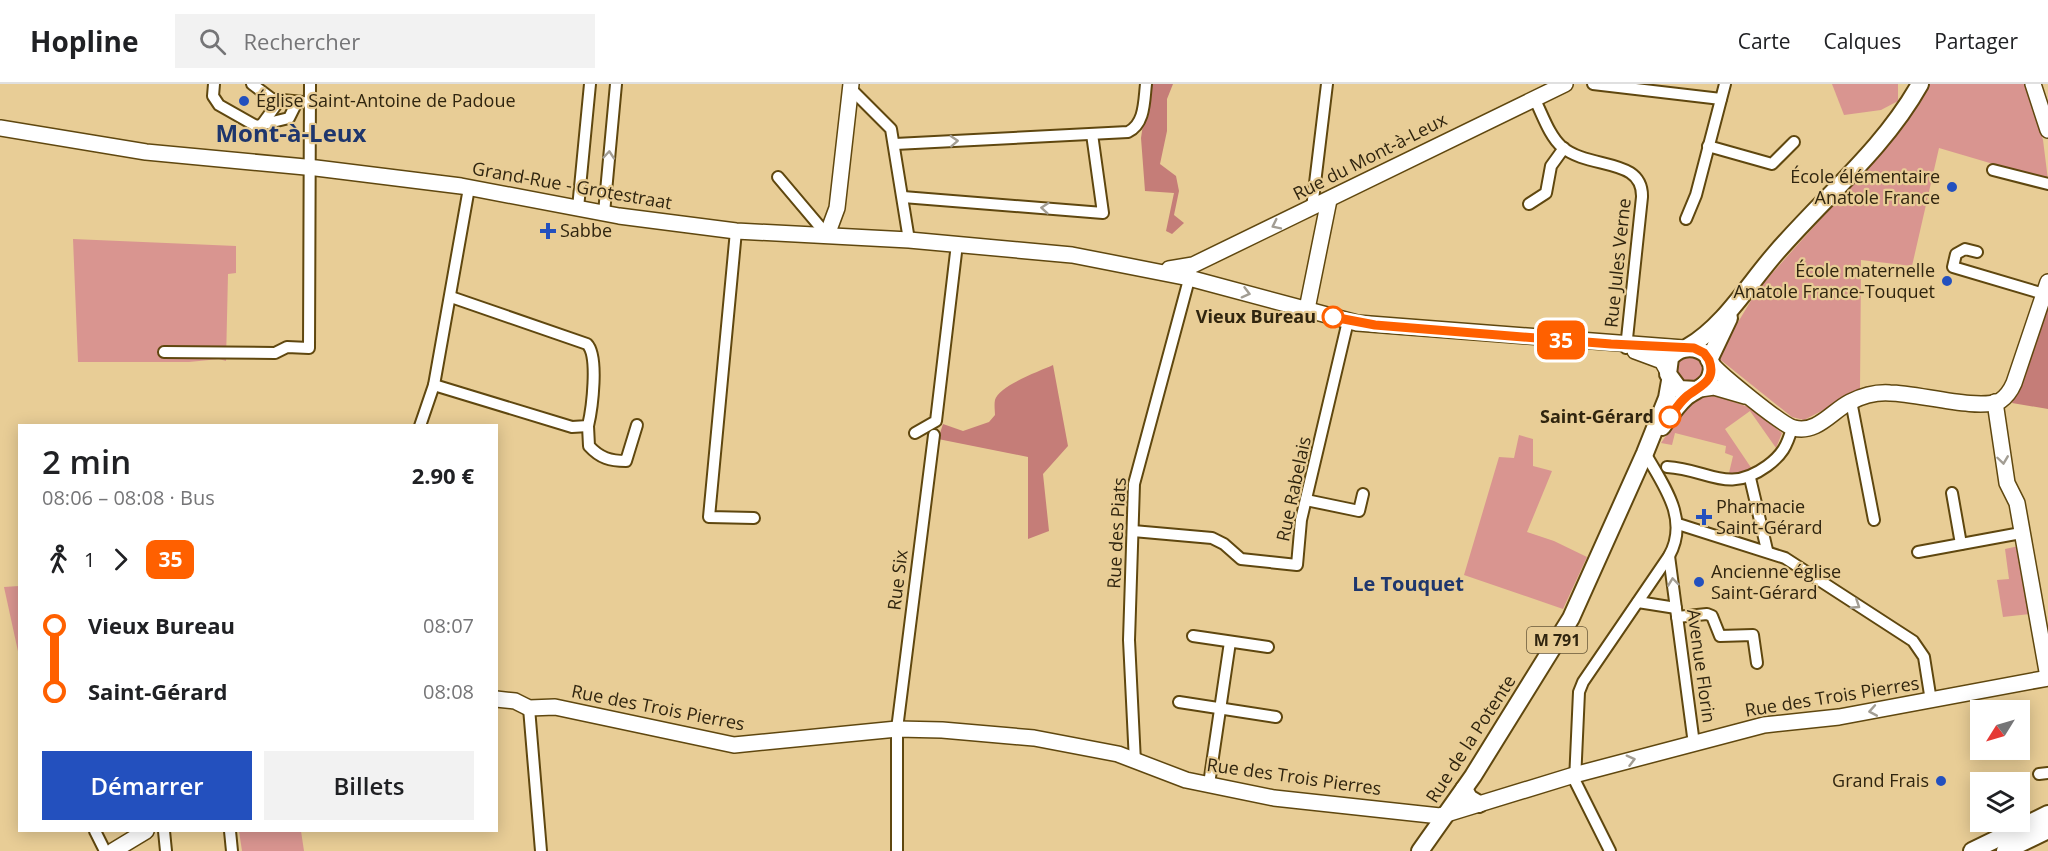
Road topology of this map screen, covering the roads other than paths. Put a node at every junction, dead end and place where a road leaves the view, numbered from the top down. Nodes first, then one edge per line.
1 (214, 84) edge
2 (252, 84) edge
3 (310, 84) edge
4 (590, 84) edge
5 (616, 84) edge
6 (1146, 84) edge
7 (1327, 84) edge
8 (1565, 84) edge
9 (1593, 84) edge
10 (1725, 84) edge
11 (1920, 84) edge
12 (2033, 84) edge
13 (851, 86) edge
14 (1536, 93) edge
15 (1721, 99) junction
16 (279, 101) junction
17 (297, 102) junction
18 (310, 102) junction
19 (263, 123) junction
20 (0, 128) edge
21 (2048, 130) edge
22 (1092, 134) junction
23 (1794, 142) dead end
24 (895, 144) junction
25 (1708, 146) junction
26 (1564, 148) junction
27 (310, 168) junction
28 (1993, 170) dead end
29 (778, 177) dead end
30 (2048, 184) edge
31 (469, 188) junction
32 (903, 196) junction
33 (1329, 200) junction
34 (1529, 204) dead end
35 (578, 208) junction
36 (1312, 208) junction
37 (604, 213) junction
38 (1686, 219) dead end
39 (736, 231) junction
40 (827, 235) junction
41 (909, 240) junction
42 (957, 244) junction
43 (1977, 252) dead end
44 (1191, 271) junction
45 (2046, 288) edge
46 (451, 297) junction
47 (1739, 298) junction
48 (1307, 309) junction
49 (1348, 321) junction
50 (1621, 346) junction
51 (1686, 347) junction
52 (164, 352) dead end
53 (1710, 361) junction
54 (1669, 375) junction
55 (434, 385) junction
56 (1698, 389) junction
57 (1756, 401) junction
58 (1851, 402) junction
59 (1995, 402) junction
60 (421, 424) edge
61 (637, 425) dead end
62 (588, 426) junction
63 (1792, 428) junction
64 (915, 433) dead end
65 (934, 435) dead end
66 (1645, 453) junction
67 (1667, 467) dead end
68 (1750, 478) junction
69 (1952, 493) dead end
70 (1363, 494) dead end
71 (1306, 500) junction
72 (754, 518) dead end
73 (1874, 520) dead end
74 (1678, 524) junction
75 (1133, 531) junction
76 (2021, 533) junction
77 (1961, 544) junction
78 (1767, 550) junction
79 (1918, 552) dead end
80 (1670, 556) junction
81 (1638, 602) junction
82 (1677, 612) junction
83 (1193, 636) dead end
84 (1230, 642) junction
85 (1268, 647) dead end
86 (1757, 663) dead end
87 (2048, 677) edge
88 (498, 699) edge
89 (1931, 700) junction
90 (1179, 702) dead end
91 (529, 708) junction
92 (1220, 709) junction
93 (1276, 717) dead end
94 (897, 729) junction
95 (1694, 744) junction
96 (1135, 762) junction
97 (1574, 775) junction
98 (1209, 784) junction
99 (1464, 789) junction
100 (1479, 804) junction
101 (2048, 814) edge
102 (1445, 815) junction
103 (2048, 830) edge
104 (96, 832) edge
105 (144, 832) edge
106 (164, 832) edge
107 (230, 832) edge
108 (105, 851) edge
109 (113, 851) edge
110 (166, 851) edge
111 (232, 851) edge
112 (541, 851) edge
113 (897, 851) edge
114 (1420, 851) edge
115 (1610, 851) edge
116 (1972, 851) edge
117 (2005, 851) edge

1 - 19 street
2 - 16 street
3 - 18 street
4 - 35 street
37 -> 5 street
6 - 22 street
7 - 36 street
8 - 14 street, Rue du Mont-à-Leux
9 - 15 street
10 - 15 street
11 - 47 main road
12 - 21 street
13 - 24 street
13 - 40 street
14 - 26 street
14 - 33 street, Rue du Mont-à-Leux
15 - 25 street
16 - 17 street
16 - 19 street
17 - 18 street
17 - 19 street
18 - 27 street
20 - 27 street, Grand-Rue - Grotestraat
24 -> 22 street
22 -> 32 street
23 - 25 street
24 - 32 street
25 - 38 street
26 - 34 street
26 - 50 street, Rue Jules Verne
27 - 31 street, Grand-Rue - Grotestraat
27 - 52 street
28 - 30 street
29 - 40 street
31 - 35 street, Grand-Rue - Grotestraat
31 - 46 street
32 - 41 street
33 - 36 street, Rue du Mont-à-Leux
33 - 48 street
35 - 37 street, Grand-Rue - Grotestraat
36 -> 44 street, Rue du Mont-à-Leux
37 - 39 street, Grand-Rue - Grotestraat
39 - 40 street, Grand-Rue - Grotestraat
39 - 72 street
40 - 41 street, Grand-Rue - Grotestraat
41 - 42 street, Grand-Rue - Grotestraat
42 - 44 street, Grand-Rue - Grotestraat
42 - 64 street
43 - 45 street
44 -> 48 street, Grand-Rue - Grotestraat
44 - 75 street, Rue des Piats
45 - 59 street
46 - 55 street
46 - 62 street
47 - 51 main road
47 - 53 main road
48 - 49 street, Grand-Rue - Grotestraat
49 - 50 street, Grand-Rue - Grotestraat
49 - 71 street, Rue Rabelais
50 - 51 street
50 - 54 street
51 - 53 main road
51 - 54 main road
53 - 56 main road
53 - 57 street
54 - 56 main road
54 - 66 main road, Rue de la Potente / M 791
55 - 60 street
55 - 62 street
56 - 57 street
56 - 66 main road, Rue de la Potente / M 791
57 - 63 street
58 - 59 street
58 - 63 street
58 - 73 street
59 -> 76 street
61 - 62 street
63 - 68 street
65 - 94 street, Rue Six
66 - 74 street
66 - 99 main road, Rue de la Potente / M 791
67 - 68 street
68 - 78 street
69 - 77 street
70 - 71 street
71 - 75 street, Rue Rabelais
74 - 78 street
74 - 80 street
75 - 96 street, Rue des Piats
76 - 77 street
76 - 87 street
77 - 79 street
78 -> 89 street
80 - 81 street
82 -> 80 street, Avenue Florin
81 - 82 street
81 - 97 street
82 - 86 street
82 - 95 street, Avenue Florin
83 - 84 street
84 - 85 street
84 - 92 street
87 - 89 street, Rue des Trois Pierres
88 - 91 street, Rue des Trois Pierres
89 -> 95 street, Rue des Trois Pierres
90 - 92 street
91 - 94 street, Rue des Trois Pierres
91 - 112 street
92 - 93 street
92 - 98 street
94 - 96 street, Rue des Trois Pierres
94 - 113 street, Rue Six
97 -> 95 street, Rue des Trois Pierres
96 - 98 street, Rue des Trois Pierres
97 - 100 street, Rue des Trois Pierres
97 - 115 street
98 - 102 street, Rue des Trois Pierres
99 - 100 main road
99 - 102 main road, Rue de la Potente / M 791
100 - 102 street, Rue des Trois Pierres
101 - 116 main road
102 - 114 main road, Rue de la Potente / M 791
103 - 117 main road
104 - 108 street
105 - 109 street
106 - 110 street
107 - 111 street

